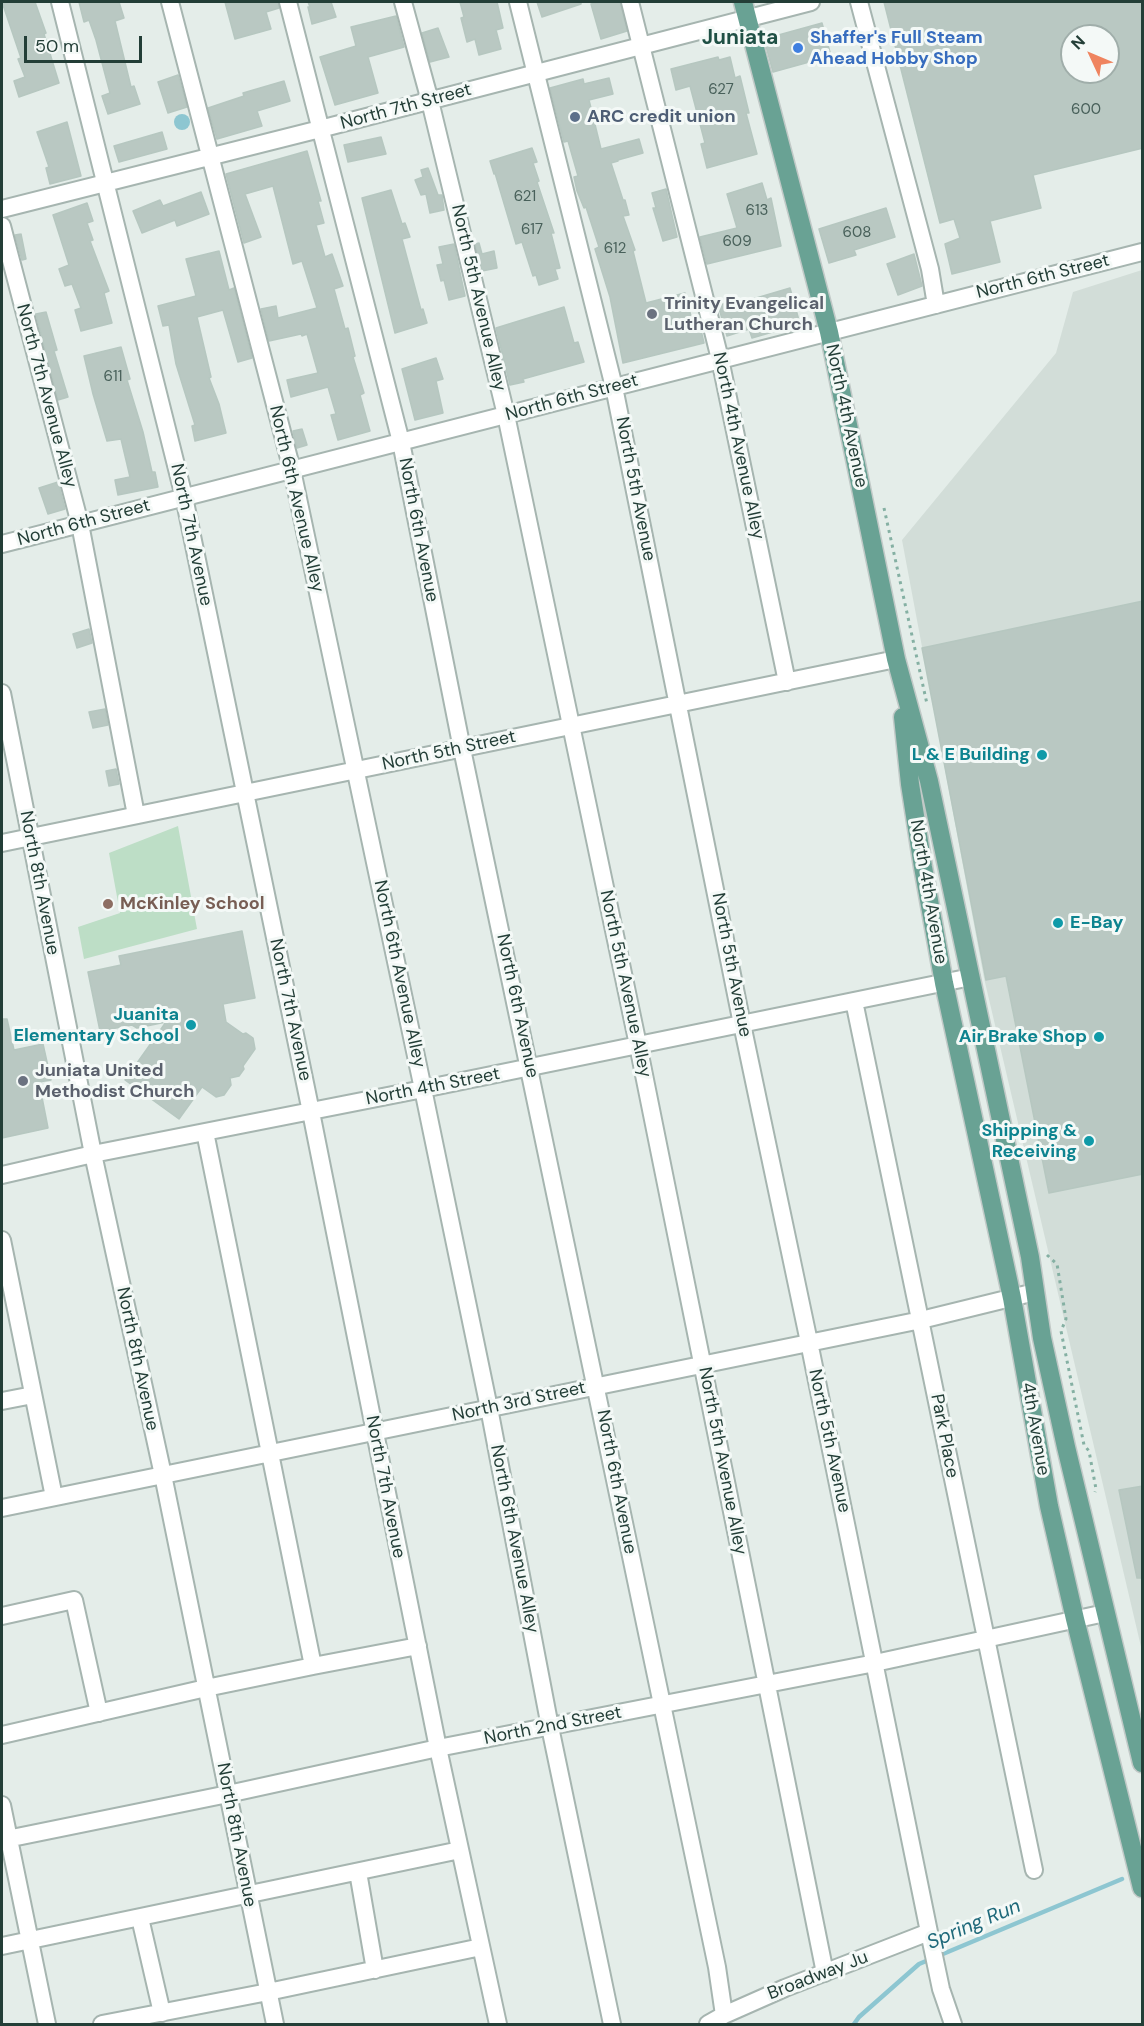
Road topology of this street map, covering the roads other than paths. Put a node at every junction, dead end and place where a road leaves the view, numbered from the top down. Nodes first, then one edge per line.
1 (60, 2) edge
2 (170, 2) edge
3 (288, 2) edge
4 (403, 2) edge
5 (518, 2) edge
6 (630, 2) edge
7 (811, 2) edge
8 (859, 2) edge
9 (745, 10) edge
10 (641, 46) junction
11 (536, 73) junction
12 (430, 101) junction
13 (320, 129) junction
14 (212, 156) junction
15 (106, 183) junction
16 (2, 208) edge
17 (2, 226) edge
18 (1143, 252) edge
19 (936, 305) junction
20 (829, 332) junction
21 (720, 359) junction
22 (614, 387) junction
23 (506, 415) junction
24 (401, 442) junction
25 (292, 470) junction
26 (184, 497) junction
27 (80, 524) junction
28 (2, 544) edge
29 (896, 658) junction
30 (787, 682) junction
31 (2, 693) edge
32 (678, 704) junction
33 (572, 726) junction
34 (462, 749) junction
35 (355, 770) junction
36 (246, 793) junction
37 (136, 815) junction
38 (30, 837) junction
39 (2, 843) edge
40 (971, 977) junction
41 (944, 982) junction
42 (854, 1001) junction
43 (742, 1024) junction
44 (638, 1045) junction
45 (530, 1068) junction
46 (423, 1089) junction
47 (311, 1112) junction
48 (205, 1132) junction
49 (93, 1154) junction
50 (2, 1175) edge
51 (2, 1240) edge
52 (1035, 1292) junction
53 (1012, 1298) junction
54 (921, 1320) junction
55 (809, 1342) junction
56 (703, 1364) junction
57 (597, 1386) junction
58 (33, 1395) junction
59 (2, 1401) edge
60 (489, 1408) junction
61 (374, 1432) junction
62 (270, 1453) junction
63 (163, 1475) junction
64 (54, 1497) junction
65 (2, 1508) edge
66 (1105, 1613) junction
67 (2, 1616) edge
68 (1075, 1619) junction
69 (985, 1639) junction
70 (418, 1647) junction
71 (875, 1663) junction
72 (313, 1666) junction
73 (766, 1685) junction
74 (206, 1688) junction
75 (662, 1705) junction
76 (99, 1713) junction
77 (550, 1727) junction
78 (2, 1735) edge
79 (438, 1748) junction
80 (1143, 1763) edge
81 (228, 1794) junction
82 (2, 1805) edge
83 (5, 1839) edge
84 (460, 1850) junction
85 (1034, 1870) dead end
86 (358, 1872) junction
87 (1141, 1880) edge
88 (248, 1895) junction
89 (140, 1918) junction
90 (931, 1938) junction
91 (29, 1941) junction
92 (2, 1946) edge
93 (481, 1947) junction
94 (375, 1970) junction
95 (825, 1973) junction
96 (268, 1992) junction
97 (162, 2013) junction
98 (724, 2015) junction
99 (47, 2025) edge
100 (102, 2025) edge
101 (274, 2025) edge
102 (498, 2025) edge
103 (612, 2025) edge
104 (708, 2025) edge
105 (953, 2025) edge

1 - 15 street, North 7th Avenue
2 - 14 street, North 6th Avenue Alley
3 - 13 street, North 6th Avenue
4 - 12 street, North 5th Avenue Alley
5 - 11 street, North 5th Avenue
6 - 10 street, North 4th Avenue Alley
7 - 9 street, North 7th Street
8 - 19 street
9 - 10 street, North 7th Street
9 - 20 main road, North 4th Avenue
10 - 11 street, North 7th Street
10 - 21 street, North 4th Avenue Alley
11 - 12 street, North 7th Street
11 - 22 street, North 5th Avenue
12 - 13 street, North 7th Street
12 - 23 street, North 5th Avenue Alley
13 - 14 street, North 7th Street
13 - 24 street, North 6th Avenue
14 - 15 street, North 7th Street
14 - 25 street, North 6th Avenue Alley
15 - 16 street, North 7th Street
15 - 26 street, North 7th Avenue
17 - 27 street, North 7th Avenue Alley
18 - 19 street, North 6th Street
19 - 20 street, North 6th Street
20 - 21 street, North 6th Street
20 - 29 main road, North 4th Avenue
21 - 22 street, North 6th Street
21 - 30 street, North 4th Avenue Alley
22 - 23 street, North 6th Street
22 - 32 street, North 5th Avenue
23 - 24 street, North 6th Street
23 - 33 street, North 5th Avenue Alley
24 - 25 street, North 6th Street
24 - 34 street, North 6th Avenue
25 - 26 street, North 6th Street
25 - 35 street, North 6th Avenue Alley
26 - 27 street, North 6th Street
26 - 36 street, North 7th Avenue
27 - 28 street, North 6th Street
27 - 37 street, North 7th Avenue Alley
29 - 30 street, North 5th Street
29 - 40 main road, North 4th Avenue
29 - 41 main road, North 4th Avenue
30 - 32 street, North 5th Street
31 - 38 street, North 8th Avenue
32 - 33 street, North 5th Street
32 - 43 street, North 5th Avenue
33 - 34 street, North 5th Street
33 - 44 street, North 5th Avenue Alley
34 - 35 street, North 5th Street
34 - 45 street, North 6th Avenue
35 - 36 street, North 5th Street
35 - 46 street, North 6th Avenue Alley
36 - 37 street, North 5th Street
36 - 47 street, North 7th Avenue
37 - 38 street, North 5th Street
38 - 39 street, North 5th Street
38 - 49 street, North 8th Avenue
40 - 41 street, North 4th Street
40 - 52 main road, 4th Avenue
41 - 42 street, North 4th Street
41 - 53 main road, 4th Avenue
42 - 43 street, North 4th Street
42 - 54 street, Park Place
43 - 44 street, North 4th Street
43 - 55 street, North 5th Avenue
44 - 45 street, North 4th Street
44 - 56 street, North 5th Avenue Alley
45 - 46 street, North 4th Street
45 - 57 street, North 6th Avenue
46 - 47 street, North 4th Street
46 - 60 street, North 6th Avenue Alley
47 - 48 street, North 4th Street
47 - 61 street, North 7th Avenue
48 - 49 street, North 4th Street
48 - 62 street
49 - 50 street, North 4th Street
49 - 63 street, North 8th Avenue
51 - 58 street
52 - 53 street, North 3rd Street
52 - 66 main road, 4th Avenue
53 - 54 street, North 3rd Street
53 - 68 main road, 4th Avenue
54 - 55 street, North 3rd Street
54 - 69 street, Park Place
55 - 56 street, North 3rd Street
55 - 71 street, North 5th Avenue
56 - 57 street, North 3rd Street
56 - 73 street, North 5th Avenue Alley
57 - 60 street, North 3rd Street
57 - 75 street, North 6th Avenue
58 - 59 street
58 - 64 street
60 - 61 street, North 3rd Street
60 - 77 street, North 6th Avenue Alley
61 - 62 street, North 3rd Street
61 - 70 street, North 7th Avenue
62 - 63 street, North 3rd Street
62 - 72 street
63 - 64 street, North 3rd Street
63 - 74 street, North 8th Avenue
64 - 65 street, North 3rd Street
66 - 68 street, North 2nd Street
66 - 80 main road, 4th Avenue
67 - 76 street
68 - 69 street, North 2nd Street
68 - 87 main road, 4th Avenue
69 - 71 street, North 2nd Street
69 - 85 street, Park Place
70 - 72 street
70 - 79 street, North 7th Avenue
71 - 73 street, North 2nd Street
71 - 90 street, North 5th Avenue
72 - 74 street
73 - 75 street, North 2nd Street
73 - 95 street, North 5th Avenue Alley
74 - 76 street
74 - 81 street, North 8th Avenue
75 - 77 street, North 2nd Street
75 - 98 street, North 6th Avenue
76 - 78 street
77 - 79 street, North 2nd Street
77 - 103 street, North 6th Avenue Alley
79 - 81 street, North 2nd Street
79 - 84 street, North 7th Avenue
81 - 83 street, North 2nd Street
81 - 88 street, North 8th Avenue
82 - 83 street
83 - 91 street
84 - 86 street
84 - 93 street, North 7th Avenue
86 - 88 street
86 - 94 street
88 - 89 street
88 - 96 street, North 8th Avenue
89 - 91 street
89 - 97 street
90 - 95 street, Broadway Ju
90 - 105 street, North 5th Avenue
91 - 92 street
91 - 99 street
93 - 94 street
93 - 102 street, North 7th Avenue
94 - 96 street
95 - 98 street, Broadway Ju
96 - 97 street
96 - 101 street, North 8th Avenue
97 - 100 street
98 - 104 street, Broadway Ju

